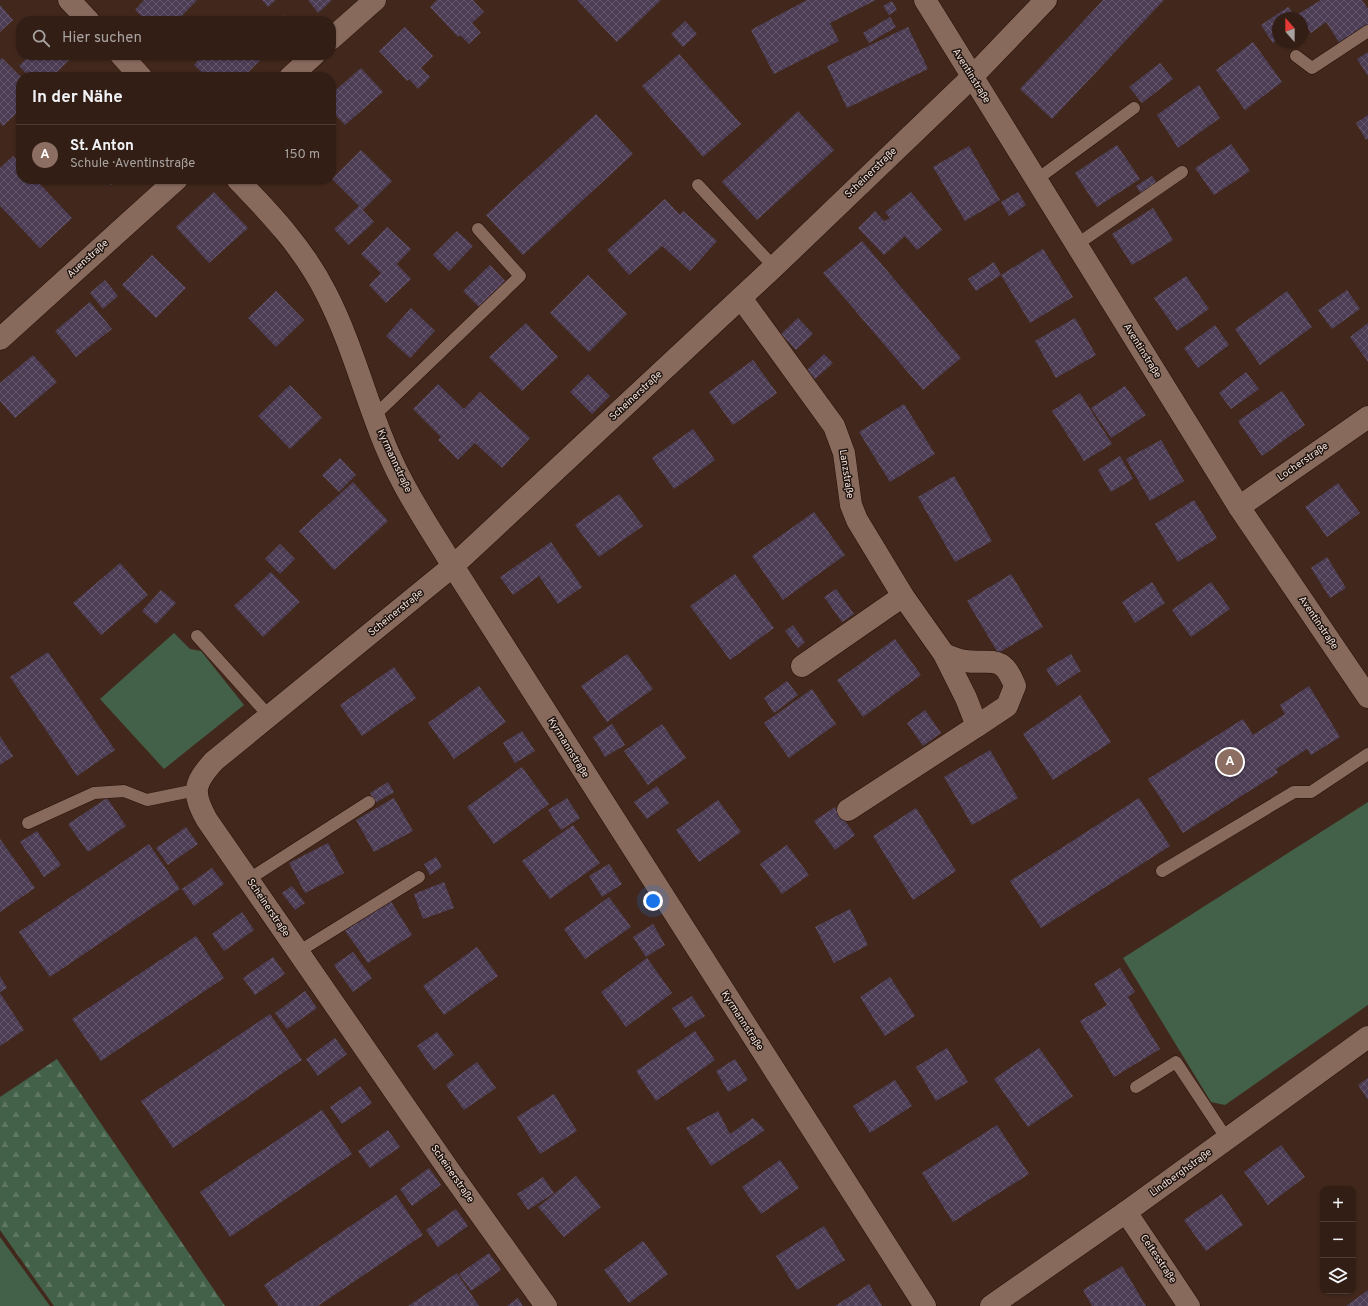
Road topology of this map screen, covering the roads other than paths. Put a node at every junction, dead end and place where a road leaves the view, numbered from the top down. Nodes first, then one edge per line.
1 (69, 0) edge
2 (375, 0) edge
3 (925, 0) edge
4 (1046, 0) edge
5 (84, 16) edge
6 (1368, 31) edge
7 (336, 35) edge
8 (1296, 56) dead end
9 (126, 60) edge
10 (309, 60) edge
11 (136, 72) edge
12 (295, 72) edge
13 (972, 77) junction
14 (1134, 108) dead end
15 (1182, 172) dead end
16 (1036, 180) junction
17 (171, 184) edge
18 (242, 184) edge
19 (698, 185) dead end
20 (478, 229) dead end
21 (1076, 245) junction
22 (774, 267) junction
23 (741, 298) junction
24 (0, 338) edge
25 (374, 416) junction
26 (1368, 417) edge
27 (1239, 507) junction
28 (453, 566) junction
29 (903, 596) junction
30 (197, 636) dead end
31 (944, 654) junction
32 (802, 666) dead end
33 (1368, 697) edge
34 (269, 716) junction
35 (977, 726) junction
36 (1368, 754) edge
37 (196, 790) junction
38 (369, 802) dead end
39 (848, 810) dead end
40 (28, 823) dead end
41 (1162, 871) dead end
42 (419, 877) dead end
43 (249, 879) junction
44 (298, 952) junction
45 (1368, 1037) edge
46 (1136, 1087) dead end
47 (1228, 1139) junction
48 (1126, 1212) junction
49 (546, 1306) edge
50 (925, 1306) edge
51 (991, 1306) edge
52 (1189, 1306) edge

1 - 5 street
2 - 7 street
3 - 13 street, Aventinstraße
4 - 13 street, Scheinerstraße
6 - 8 lane
9 - 11 street
10 - 12 street
13 - 16 street, Aventinstraße
13 - 22 street, Scheinerstraße
14 - 16 lane
15 - 21 lane
16 - 21 street, Aventinstraße
17 - 24 street, Auenstraße
18 - 25 street, Kyrmannstraße
19 - 22 lane
20 - 25 lane
21 - 27 street, Aventinstraße
22 - 23 street, Scheinerstraße
23 - 28 street, Scheinerstraße
23 - 29 street, Lanzstraße
25 - 28 street, Kyrmannstraße
26 - 27 street, Locherstraße
27 - 33 street, Aventinstraße
28 - 34 street, Scheinerstraße
28 - 50 street, Kyrmannstraße
29 - 31 street, Lanzstraße
29 - 32 street
30 - 34 lane
31 - 35 street, Lanzstraße
31 - 35 street
34 - 37 street, Scheinerstraße
35 - 39 street
36 - 41 lane
37 - 40 lane
37 - 43 street, Scheinerstraße
38 - 43 lane
42 - 44 lane
43 - 44 street, Scheinerstraße
44 - 49 street, Scheinerstraße
45 - 47 street, Lindberghstraße
46 - 47 lane
47 - 48 street, Lindberghstraße
48 - 51 street, Lindberghstraße
48 - 52 street, Celtesstraße

